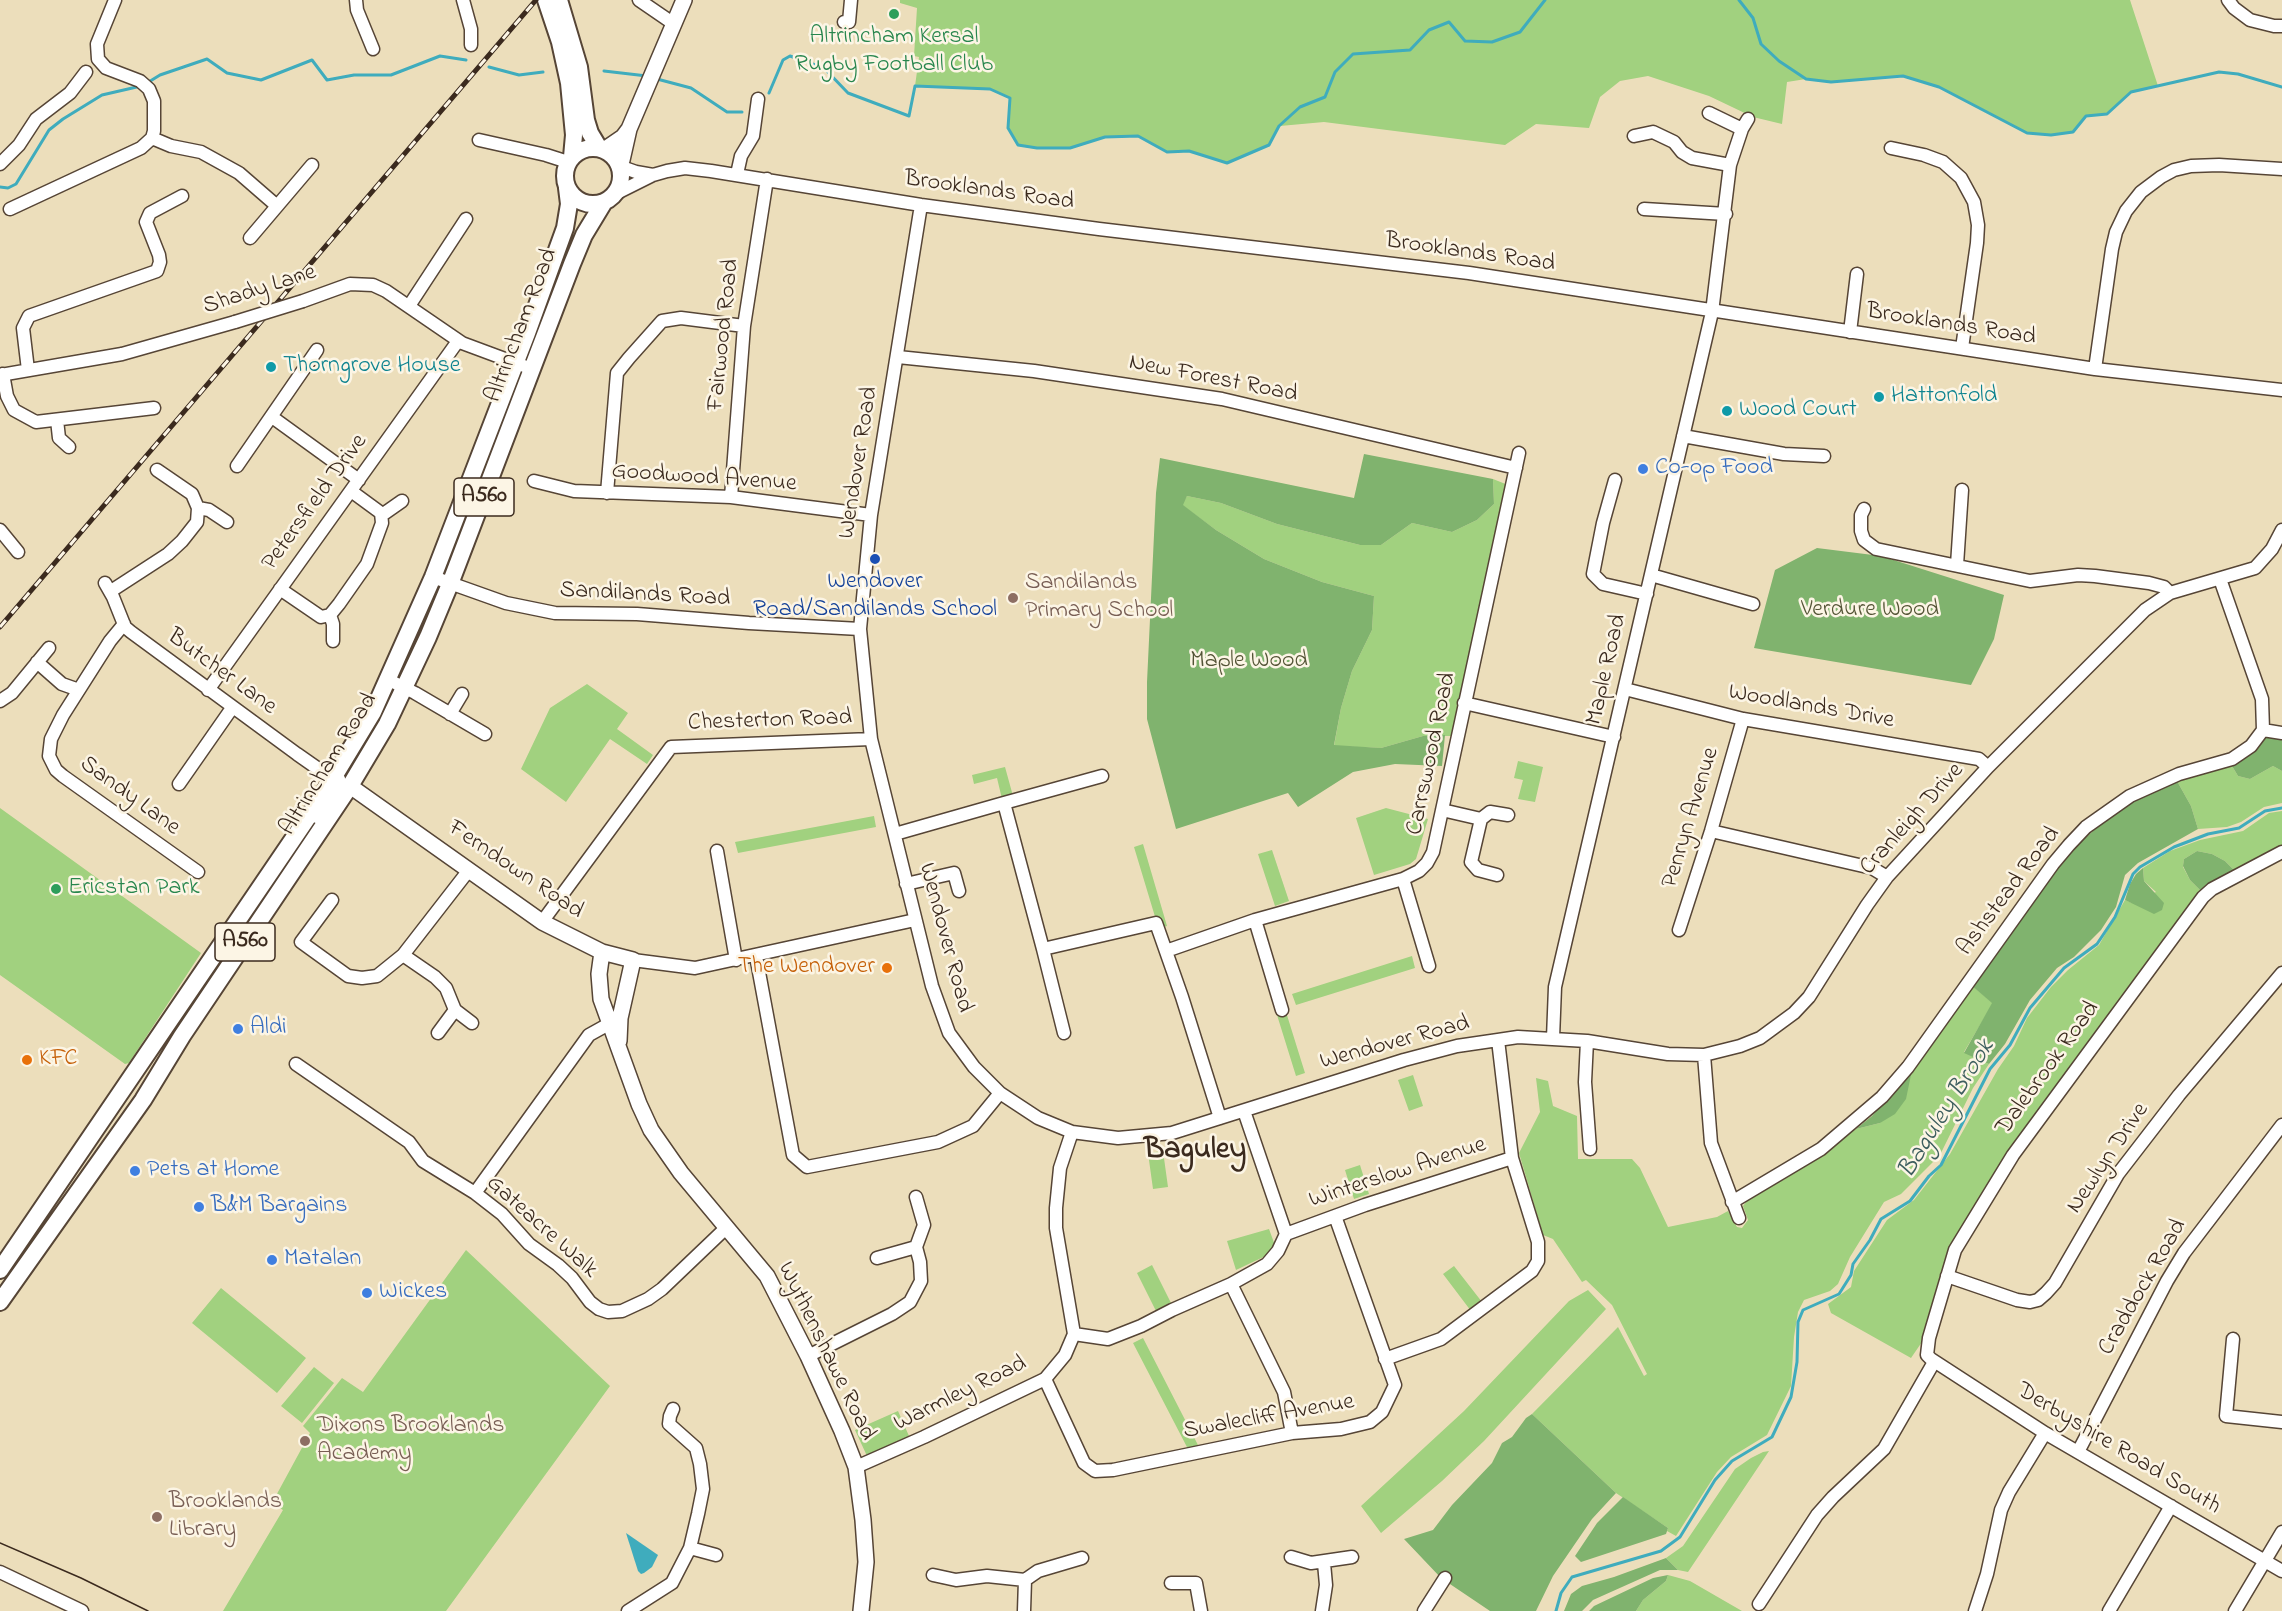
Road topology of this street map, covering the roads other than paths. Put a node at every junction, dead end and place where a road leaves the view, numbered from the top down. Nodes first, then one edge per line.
1 (115, 0) edge
2 (356, 0) edge
3 (463, 0) edge
4 (639, 0) edge
5 (684, 0) edge
6 (850, 0) edge
7 (2228, 0) edge
8 (554, 3) edge
9 (844, 22) dead end
10 (674, 24) junction
11 (2282, 26) edge
12 (471, 45) dead end
13 (373, 49) dead end
14 (86, 78) dead end
15 (758, 99) dead end
16 (1709, 113) dead end
17 (629, 129) junction
18 (1634, 136) dead end
19 (152, 138) junction
20 (479, 140) dead end
21 (1891, 148) dead end
22 (602, 149) junction
23 (570, 159) junction
24 (0, 163) edge
25 (312, 165) dead end
26 (1730, 165) junction
27 (619, 166) junction
28 (2282, 170) edge
29 (737, 174) junction
30 (653, 175) junction
31 (767, 179) junction
32 (567, 188) junction
33 (182, 196) dead end
34 (609, 198) junction
35 (921, 204) junction
36 (277, 206) junction
37 (10, 209) dead end
38 (1644, 209) dead end
39 (1726, 214) junction
40 (466, 219) dead end
41 (250, 238) dead end
42 (1857, 274) dead end
43 (409, 306) junction
44 (1712, 312) junction
45 (744, 326) junction
46 (1850, 332) junction
47 (458, 341) junction
48 (1962, 348) junction
49 (317, 350) dead end
50 (898, 357) junction
51 (516, 362) junction
52 (532, 369) junction
53 (2096, 369) junction
54 (28, 370) junction
55 (2, 374) edge
56 (2282, 390) edge
57 (154, 408) dead end
58 (272, 417) junction
59 (57, 420) junction
60 (1683, 436) junction
61 (69, 447) dead end
62 (1519, 453) dead end
63 (1824, 456) dead end
64 (237, 466) dead end
65 (1516, 468) junction
66 (158, 469) dead end
67 (359, 480) junction
68 (1615, 480) dead end
69 (534, 481) dead end
70 (1962, 490) dead end
71 (351, 491) junction
72 (607, 493) junction
73 (731, 497) junction
74 (402, 501) dead end
75 (198, 508) junction
76 (1864, 509) dead end
77 (382, 515) junction
78 (871, 515) junction
79 (227, 522) dead end
80 (2282, 530) edge
81 (2, 536) edge
82 (18, 552) dead end
83 (1957, 565) junction
84 (1651, 575) junction
85 (433, 577) junction
86 (2220, 579) junction
87 (450, 584) junction
88 (280, 589) junction
89 (2170, 593) junction
90 (1647, 594) junction
91 (1753, 604) dead end
92 (330, 615) junction
93 (124, 624) junction
94 (860, 628) junction
95 (333, 641) dead end
96 (49, 648) dead end
97 (37, 663) junction
98 (389, 680) junction
99 (405, 688) junction
100 (1626, 689) junction
101 (79, 690) junction
102 (208, 690) junction
103 (462, 694) dead end
104 (0, 701) edge
105 (1464, 703) junction
106 (232, 708) junction
107 (450, 714) junction
108 (1743, 719) junction
109 (2263, 730) junction
110 (2282, 733) edge
111 (484, 734) dead end
112 (1614, 737) junction
113 (871, 739) junction
114 (1988, 767) junction
115 (1102, 776) dead end
116 (335, 777) junction
117 (179, 784) dead end
118 (350, 786) junction
119 (1004, 803) junction
120 (1442, 810) junction
121 (1508, 815) dead end
122 (1481, 819) junction
123 (1711, 831) junction
124 (895, 834) junction
125 (290, 843) junction
126 (717, 851) dead end
127 (2280, 856) edge
128 (469, 870) junction
129 (198, 872) dead end
130 (1497, 875) dead end
131 (1887, 877) junction
132 (1403, 879) junction
133 (906, 884) junction
134 (959, 891) dead end
135 (332, 900) dead end
136 (915, 920) junction
137 (1256, 920) junction
138 (542, 922) junction
139 (1679, 930) dead end
140 (1043, 949) junction
141 (1166, 951) junction
142 (602, 952) junction
143 (403, 955) junction
144 (756, 956) junction
145 (633, 960) junction
146 (736, 960) junction
147 (1429, 966) dead end
148 (2282, 973) edge
149 (455, 1010) junction
150 (1282, 1010) dead end
151 (614, 1020) junction
152 (472, 1023) dead end
153 (438, 1033) dead end
154 (1064, 1033) dead end
155 (1553, 1038) junction
156 (1498, 1040) junction
157 (1587, 1041) junction
158 (1704, 1055) junction
159 (296, 1064) dead end
160 (1000, 1093) junction
161 (1244, 1111) junction
162 (1220, 1118) junction
163 (1072, 1132) junction
164 (2279, 1133) edge
165 (1590, 1149) dead end
166 (1512, 1158) junction
167 (475, 1193) junction
168 (916, 1197) dead end
169 (1732, 1202) junction
170 (1335, 1216) junction
171 (1739, 1218) dead end
172 (727, 1227) junction
173 (1286, 1234) junction
174 (916, 1247) junction
175 (877, 1258) dead end
176 (0, 1270) edge
177 (1947, 1276) junction
178 (1231, 1284) junction
179 (0, 1302) edge
180 (1074, 1334) junction
181 (2233, 1339) dead end
182 (808, 1356) junction
183 (1385, 1359) junction
184 (1934, 1362) junction
185 (1045, 1379) junction
186 (673, 1409) dead end
187 (2282, 1422) edge
188 (1292, 1433) junction
189 (2045, 1433) junction
190 (2078, 1452) junction
191 (856, 1467) junction
192 (2170, 1506) junction
193 (2282, 1532) edge
194 (690, 1548) junction
195 (716, 1555) dead end
196 (1291, 1557) dead end
197 (1352, 1557) dead end
198 (1082, 1558) dead end
199 (2264, 1561) junction
200 (1324, 1563) junction
201 (2282, 1571) edge
202 (0, 1572) edge
203 (933, 1575) dead end
204 (1445, 1578) dead end
205 (1024, 1580) junction
206 (1171, 1583) dead end
207 (1759, 1604) dead end
208 (82, 1611) edge
209 (628, 1611) edge
210 (861, 1611) edge
211 (1024, 1611) edge
212 (1201, 1611) edge
213 (1322, 1611) edge
214 (1424, 1611) edge
215 (1975, 1611) edge
216 (2109, 1611) edge
217 (2235, 1611) edge

1 - 19 street
2 - 13 street
3 - 12 street
4 - 10 street
5 - 10 main road
6 - 9 street
7 - 11 street
8 - 22 highway, A560
8 - 23 highway, A560
10 - 17 main road
14 - 24 street
15 - 29 street
16 - 26 street, Maple Road
17 - 22 main road
17 - 27 main road
18 - 26 street
19 - 36 street
19 - 37 street
20 - 23 street
21 - 48 street
22 - 23 highway
22 - 27 highway, A560
23 - 32 highway, A560
25 - 36 street
26 - 39 street, Maple Road
27 - 30 street, Brooklands Road
27 - 34 highway, A560
28 - 53 street
29 - 30 street, Brooklands Road
29 - 31 street, Brooklands Road
30 - 34 street, Brooklands Road
31 - 35 street, Brooklands Road
31 - 45 street, Fairwood Road
32 - 34 highway
32 - 51 highway, Altrincham Road / A560
33 - 54 street
34 - 52 highway, Altrincham Road / A560
35 - 44 street, Brooklands Road
35 - 50 street, Wendover Road
36 - 41 street
38 - 39 street
39 - 44 street, Maple Road
40 - 43 street
42 - 46 street
43 - 47 street, Shady Lane
43 - 54 street, Shady Lane, bridge
44 - 46 street, Brooklands Road
44 - 60 street, Maple Road
45 - 72 street
45 - 73 street, Fairwood Road
46 - 48 street, Brooklands Road
47 - 51 street, Shady Lane
47 - 67 street, Petersfield Drive
48 - 53 street, Brooklands Road
49 - 58 street
50 - 65 street, New Forest Road
50 - 78 street, Wendover Road
51 - 52 street, Shady Lane
51 - 85 highway, Altrincham Road / A560
52 - 87 highway, Altrincham Road / A560
53 - 56 street, Brooklands Road
54 - 55 street, Shady Lane
55 - 59 street
57 - 59 street
58 - 64 street
58 - 67 street
59 - 61 street
60 - 63 street
60 - 84 street, Maple Road
62 - 65 street, Carrswood Road
65 - 105 street, Carrswood Road
66 - 75 street
67 - 71 street, Petersfield Drive
68 - 90 street
69 - 72 street, Goodwood Avenue
70 - 83 street
71 - 77 street
71 - 88 street, Petersfield Drive
72 - 73 street, Goodwood Avenue
73 - 78 street, Goodwood Avenue
74 - 77 street
75 - 79 street
75 - 93 street, Butcher Lane
76 - 83 street
77 - 92 street
78 - 94 street, Wendover Road
80 - 86 street, Cranleigh Drive
81 - 82 street
83 - 89 street
84 - 90 street, Maple Road
84 - 91 street
85 - 87 street, Sandilands Road
85 - 98 highway, Altrincham Road / A560
86 - 89 street, Cranleigh Drive
86 - 109 street
87 - 94 street, Sandilands Road
87 - 99 highway, Altrincham Road / A560
88 - 92 street
88 - 102 street, Petersfield Drive
89 - 114 street, Cranleigh Drive
90 - 100 street, Maple Road
92 - 95 street
93 - 101 street, Sandy Lane
93 - 102 street, Butcher Lane
94 - 113 street, Wendover Road
96 - 97 street
97 - 101 street
97 - 104 street
98 - 99 street
98 - 116 highway, Altrincham Road / A560
99 - 107 street
99 - 118 highway, Altrincham Road / A560
100 - 108 street, Woodlands Drive
100 - 112 street, Maple Road
101 - 129 street, Sandy Lane
102 - 106 street, Butcher Lane
103 - 107 street
105 - 112 street
105 - 120 street, Carrswood Road
106 - 116 street, Butcher Lane
106 - 117 street
107 - 111 street
108 - 114 street, Woodlands Drive
108 - 123 street, Penryn Avenue
109 - 110 street
109 - 169 street, Ashstead Road
112 - 155 street, Maple Road
113 - 124 street, Wendover Road
113 - 138 street, Chesterton Road
114 - 131 street, Cranleigh Drive
115 - 119 street
116 - 118 street, Butcher Lane
116 - 125 highway, Altrincham Road / A560
118 - 125 main road
118 - 128 main road, Ferndown Road
118 - 179 highway, Altrincham Road / A560
119 - 124 street
119 - 140 street
120 - 122 street
120 - 132 street, Carrswood Road
121 - 122 street
122 - 130 street
123 - 131 street
123 - 139 street, Penryn Avenue
124 - 133 street, Wendover Road
125 - 176 highway, Altrincham Road / A560
126 - 146 street
127 - 177 street, Dalebrook Road
128 - 138 main road, Ferndown Road
128 - 143 street
131 - 158 street, Cranleigh Drive
132 - 137 street, Carrswood Road
132 - 147 street
133 - 134 street
133 - 136 street, Wendover Road
135 - 143 street
136 - 144 street, Ferndown Road
136 - 160 street, Wendover Road
137 - 141 street, Carrswood Road
137 - 150 street
138 - 142 main road, Ferndown Road
140 - 141 street
140 - 154 street
141 - 162 street
142 - 145 main road, Ferndown Road
142 - 151 main road, Wythenshawe Road
143 - 149 street
144 - 146 street, Ferndown Road
144 - 160 street
145 - 146 street, Ferndown Road
145 - 151 main road
148 - 177 street, Newlyn Drive
149 - 152 street
149 - 153 street
151 - 167 street
151 - 172 main road, Wythenshawe Road
155 - 156 street, Wendover Road
155 - 157 street, Cranleigh Drive
156 - 161 street, Wendover Road
156 - 166 street, Winterslow Avenue
157 - 158 street, Cranleigh Drive
157 - 165 street
158 - 169 street
159 - 167 street, Gateacre Walk
160 - 163 street, Wendover Road
161 - 162 street, Wendover Road
161 - 173 street
162 - 163 street, Wendover Road
163 - 180 street
164 - 190 street, Craddock Road
166 - 170 street, Winterslow Avenue
166 - 183 street
167 - 172 street, Gateacre Walk
168 - 174 street
169 - 171 street
170 - 173 street, Winterslow Avenue
170 - 183 street, Swalecliff Avenue
172 - 182 main road, Wythenshawe Road
173 - 178 street
174 - 175 street
174 - 182 street
177 - 184 street, Dalebrook Road
178 - 180 street
178 - 188 street
180 - 185 street, Warmley Road
181 - 187 street
182 - 191 main road, Wythenshawe Road
183 - 188 street, Swalecliff Avenue
184 - 189 street, Derbyshire Road South
184 - 207 street
185 - 188 street, Swalecliff Avenue
185 - 191 street, Warmley Road
186 - 194 street
189 - 190 street, Derbyshire Road South
189 - 215 street
190 - 192 street, Derbyshire Road South
191 - 210 main road, Wythenshawe Road
192 - 199 street, Derbyshire Road South
192 - 216 street
193 - 199 street
194 - 195 street
194 - 209 street
196 - 200 street
197 - 200 street
198 - 205 street
199 - 201 street, Derbyshire Road South
199 - 217 street
200 - 213 street
202 - 208 street
203 - 205 street
204 - 214 street
205 - 211 street
206 - 212 street

